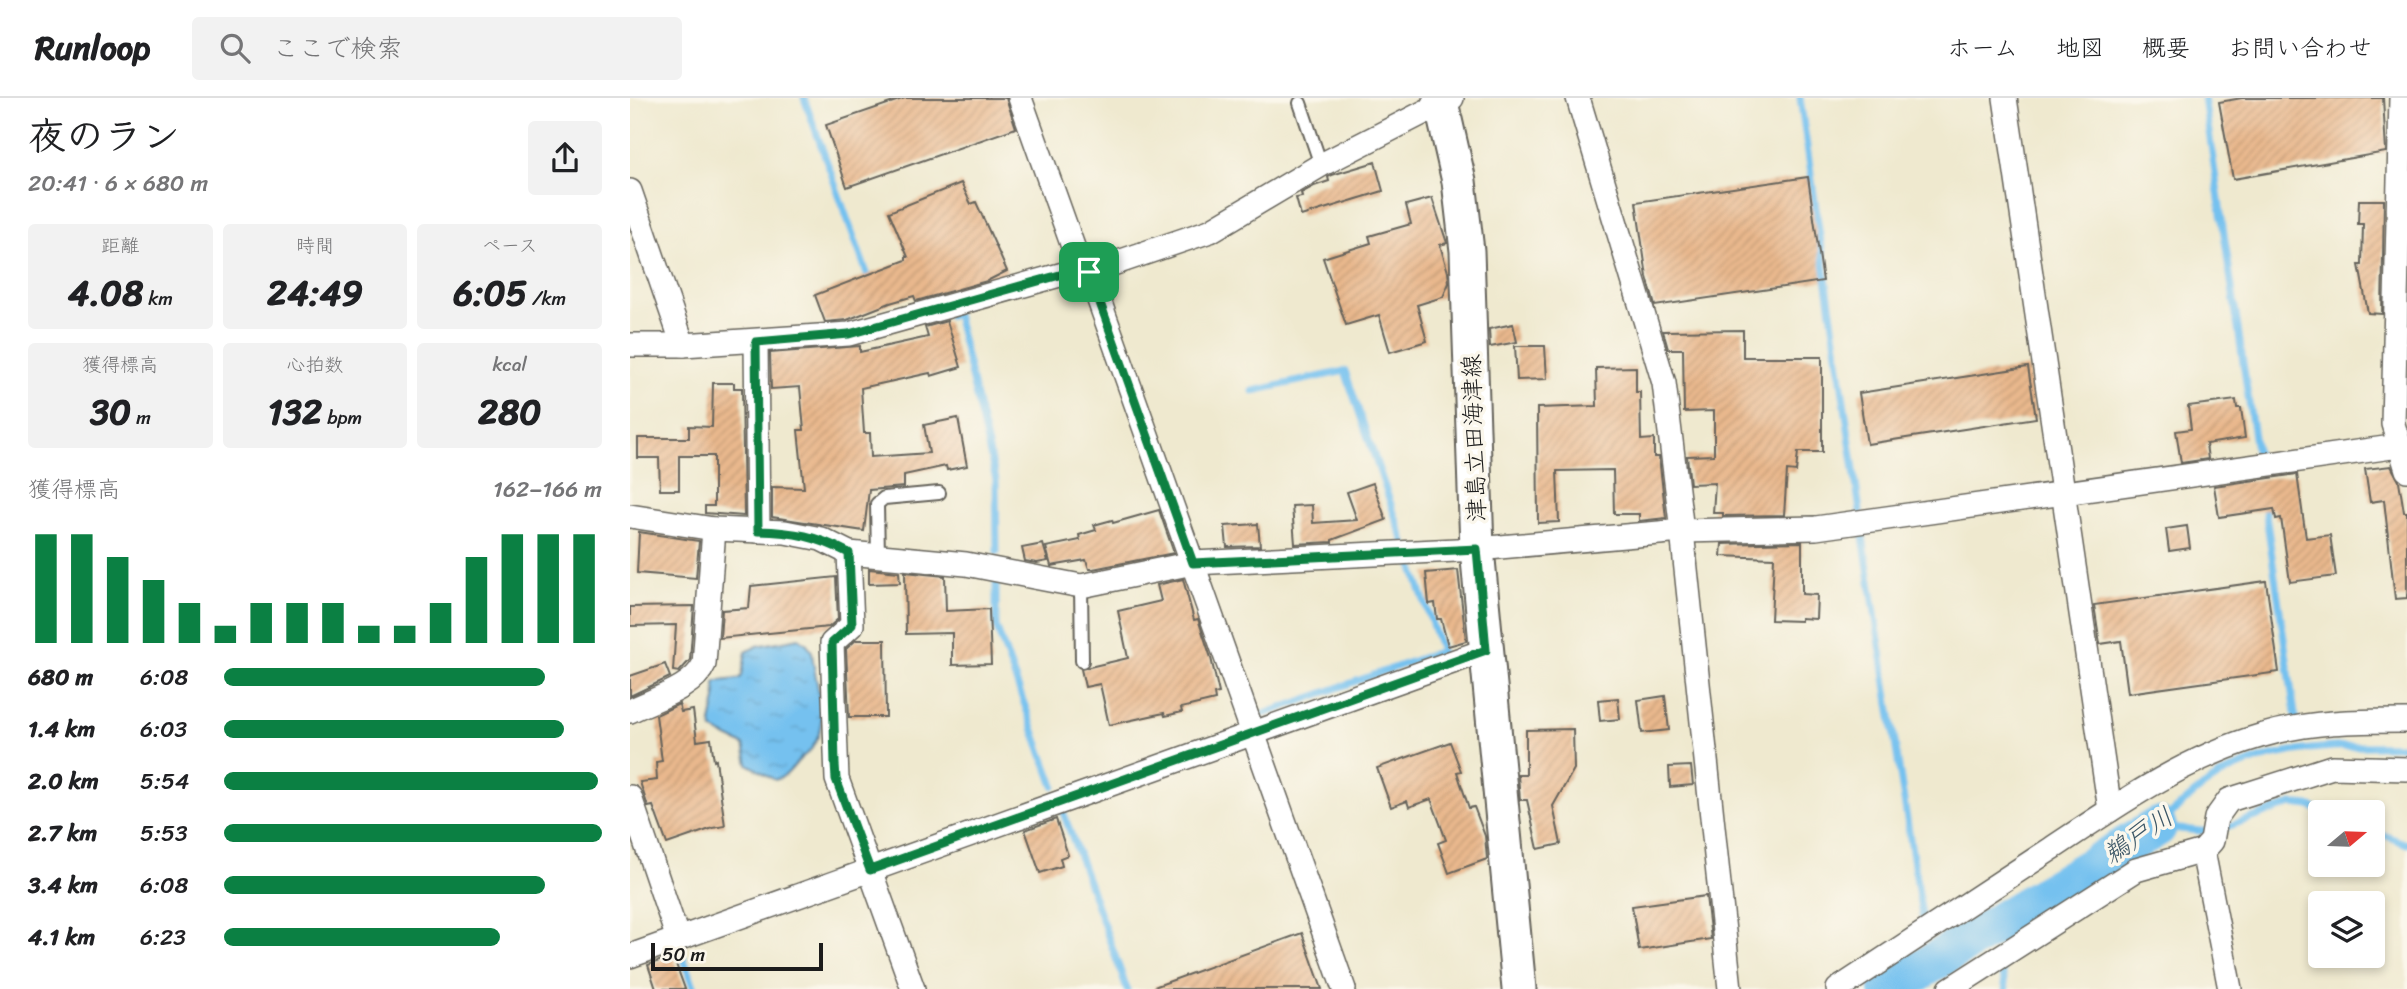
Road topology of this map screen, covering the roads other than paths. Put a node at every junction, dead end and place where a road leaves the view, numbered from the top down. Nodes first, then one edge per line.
1 (1020, 98) edge
2 (1578, 98) edge
3 (2005, 98) edge
4 (2401, 98) edge
5 (1444, 100) edge
6 (1300, 103) dead end
7 (2404, 153) edge
8 (1321, 165) junction
9 (630, 191) edge
10 (2402, 262) edge
11 (1085, 270) junction
12 (756, 342) junction
13 (630, 345) edge
14 (683, 345) junction
15 (2399, 446) junction
16 (2407, 470) edge
17 (2063, 492) junction
18 (939, 493) dead end
19 (630, 516) edge
20 (715, 529) junction
21 (758, 531) junction
22 (1682, 531) junction
23 (1477, 549) junction
24 (849, 553) junction
25 (878, 556) junction
26 (1193, 563) junction
27 (1081, 586) junction
28 (1486, 650) junction
29 (1082, 662) dead end
30 (630, 711) edge
31 (2407, 721) edge
32 (1253, 732) junction
33 (2407, 769) edge
34 (630, 797) edge
35 (2110, 810) junction
36 (2207, 846) junction
37 (870, 870) junction
38 (678, 939) junction
39 (630, 956) edge
40 (913, 989) edge
41 (1344, 989) edge
42 (1519, 989) edge
43 (1730, 989) edge
44 (1838, 989) edge
45 (1950, 989) edge
46 (2230, 989) edge

1 - 11 street
2 - 22 street
3 - 17 street
4 - 7 street
5 - 8 street
5 - 23 main road, 津島立田海津線
6 - 8 lane
7 - 10 street
8 - 11 street
9 - 14 street
10 - 15 street
11 - 12 street
11 - 26 street
12 - 14 street
12 - 21 street
13 - 14 street
15 - 16 street
15 - 17 street
17 - 22 street
17 - 35 street
18 - 25 lane
19 - 20 street
20 - 21 street
20 - 30 street
21 - 24 street
22 - 23 street
22 - 43 street
23 - 26 street
23 - 28 main road, 津島立田海津線
24 - 25 street
24 - 37 street
25 - 27 street
26 - 27 street
26 - 32 street
27 - 29 lane
28 - 32 street
28 - 42 main road, 津島立田海津線
31 - 35 street
32 - 37 street
32 - 41 street
33 - 36 street
34 - 38 street
35 - 44 street
36 - 45 street
36 - 46 street
37 - 38 street
37 - 40 street
38 - 39 street

